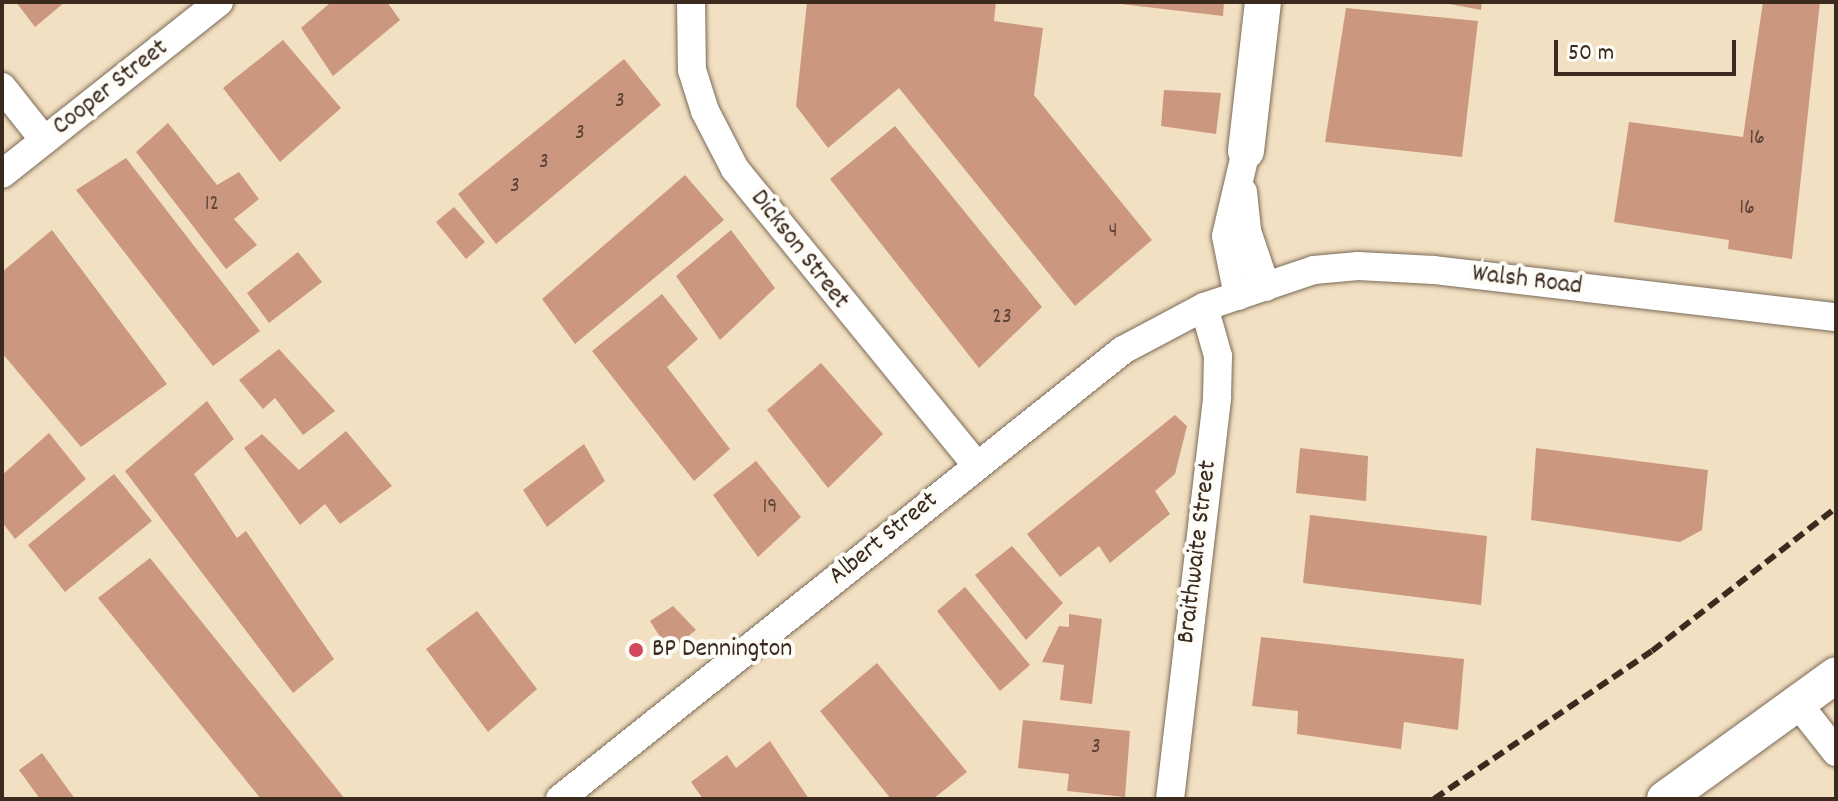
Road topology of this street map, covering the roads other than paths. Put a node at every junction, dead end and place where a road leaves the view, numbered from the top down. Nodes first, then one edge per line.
1 (219, 2) edge
2 (691, 2) edge
3 (1263, 2) edge
4 (2, 87) edge
5 (44, 140) junction
6 (1246, 151) junction
7 (2, 174) edge
8 (1266, 287) junction
9 (1221, 301) junction
10 (1836, 317) edge
11 (976, 465) junction
12 (1836, 675) edge
13 (1799, 705) junction
14 (1836, 752) edge
15 (560, 799) edge
16 (1170, 799) edge
17 (1665, 799) edge

1 - 5 street, Cooper Street
2 - 11 street, Dickson Street
3 - 6 street, Braithwaite Street
4 - 5 street
5 - 7 street, Cooper Street
6 - 8 street, Braithwaite Street
6 - 9 street, Braithwaite Street
8 - 9 street, Walsh Road
8 - 10 street, Walsh Road
9 - 11 street, Albert Street
9 - 16 street, Braithwaite Street
11 - 15 street, Albert Street
12 - 13 street
13 - 14 street
13 - 17 street

